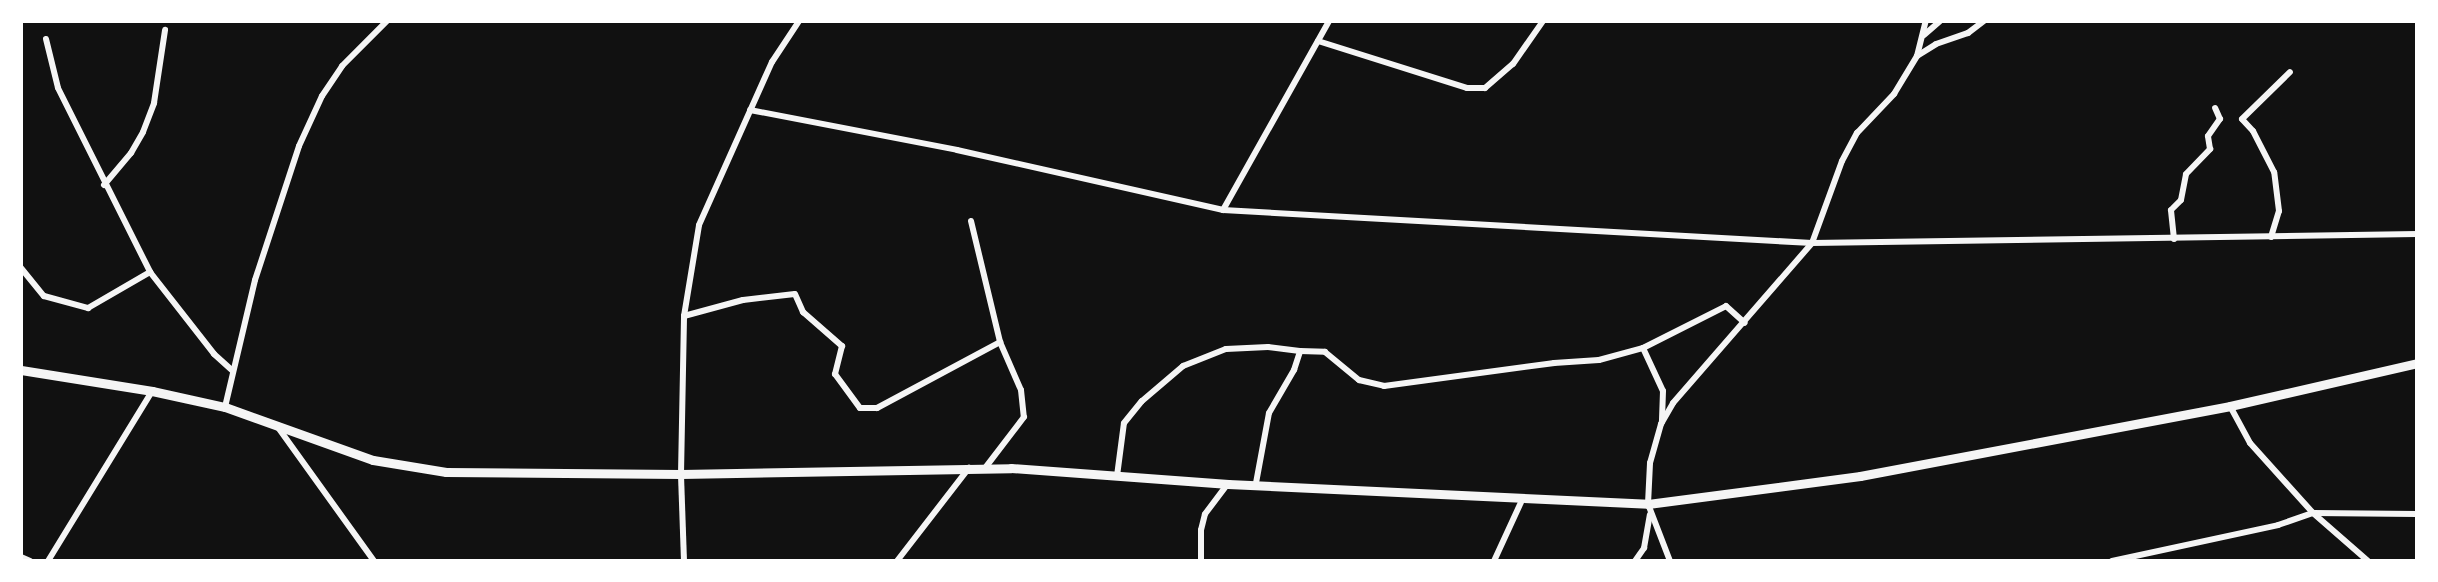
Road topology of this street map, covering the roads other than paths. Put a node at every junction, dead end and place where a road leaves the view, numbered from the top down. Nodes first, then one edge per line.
1 (387, 21) edge
2 (799, 21) edge
3 (1329, 21) edge
4 (1543, 21) edge
5 (1926, 21) edge
6 (1940, 21) edge
7 (1984, 21) edge
8 (165, 30) dead end
9 (1922, 36) junction
10 (46, 39) dead end
11 (1318, 41) junction
12 (1917, 56) junction
13 (2290, 72) dead end
14 (2215, 108) dead end
15 (750, 110) junction
16 (104, 185) junction
17 (1223, 210) junction
18 (971, 221) dead end
19 (2417, 234) edge
20 (2271, 237) junction
21 (2174, 239) junction
22 (1812, 243) junction
23 (21, 268) edge
24 (150, 272) junction
25 (684, 316) junction
26 (1745, 323) junction
27 (1000, 342) junction
28 (1643, 348) junction
29 (1300, 351) junction
30 (2417, 363) edge
31 (21, 370) edge
32 (233, 371) junction
33 (152, 391) junction
34 (2230, 406) junction
35 (225, 407) junction
36 (1661, 424) junction
37 (276, 425) junction
38 (969, 468) junction
39 (985, 468) junction
40 (681, 474) junction
41 (1117, 476) junction
42 (1256, 483) junction
43 (1228, 484) junction
44 (1524, 496) junction
45 (1649, 508) junction
46 (2313, 513) junction
47 (2417, 514) edge
48 (21, 558) edge
49 (30, 561) edge
50 (48, 561) edge
51 (374, 561) edge
52 (684, 561) edge
53 (897, 561) edge
54 (1200, 561) edge
55 (1494, 561) edge
56 (1635, 561) edge
57 (1670, 561) edge
58 (2112, 561) edge
59 (2368, 561) edge

1 - 32 street
2 - 15 street
3 - 11 street
4 - 11 street
5 - 9 street
6 - 9 street
7 - 12 street
8 - 16 street
9 - 12 street
10 - 16 street
11 - 17 street
12 - 22 street
13 - 20 street
14 - 21 street
15 - 17 street
15 - 25 street
16 - 24 street
17 - 22 street
18 - 27 street
19 - 20 street
20 - 21 street
21 - 22 street
22 - 26 street
23 - 24 street
24 - 32 street
25 - 27 street
25 - 40 street
26 - 28 street
26 - 36 street
27 - 39 street
28 - 29 street
28 - 36 street
29 - 41 street
29 - 42 street
30 - 34 main road
31 - 33 main road
32 - 35 street
33 - 35 main road
33 - 50 street
34 - 45 main road
34 - 46 street
35 - 37 main road
36 - 45 street
37 - 40 main road
37 - 51 street
38 - 39 main road
38 - 40 main road
38 - 53 street
39 - 41 main road
40 - 52 street
41 - 43 main road
42 - 43 main road
42 - 44 main road
43 - 54 street
44 - 45 main road
44 - 55 street
45 - 56 street
45 - 57 street
46 - 47 street
46 - 58 street
46 - 59 street
48 - 49 street

